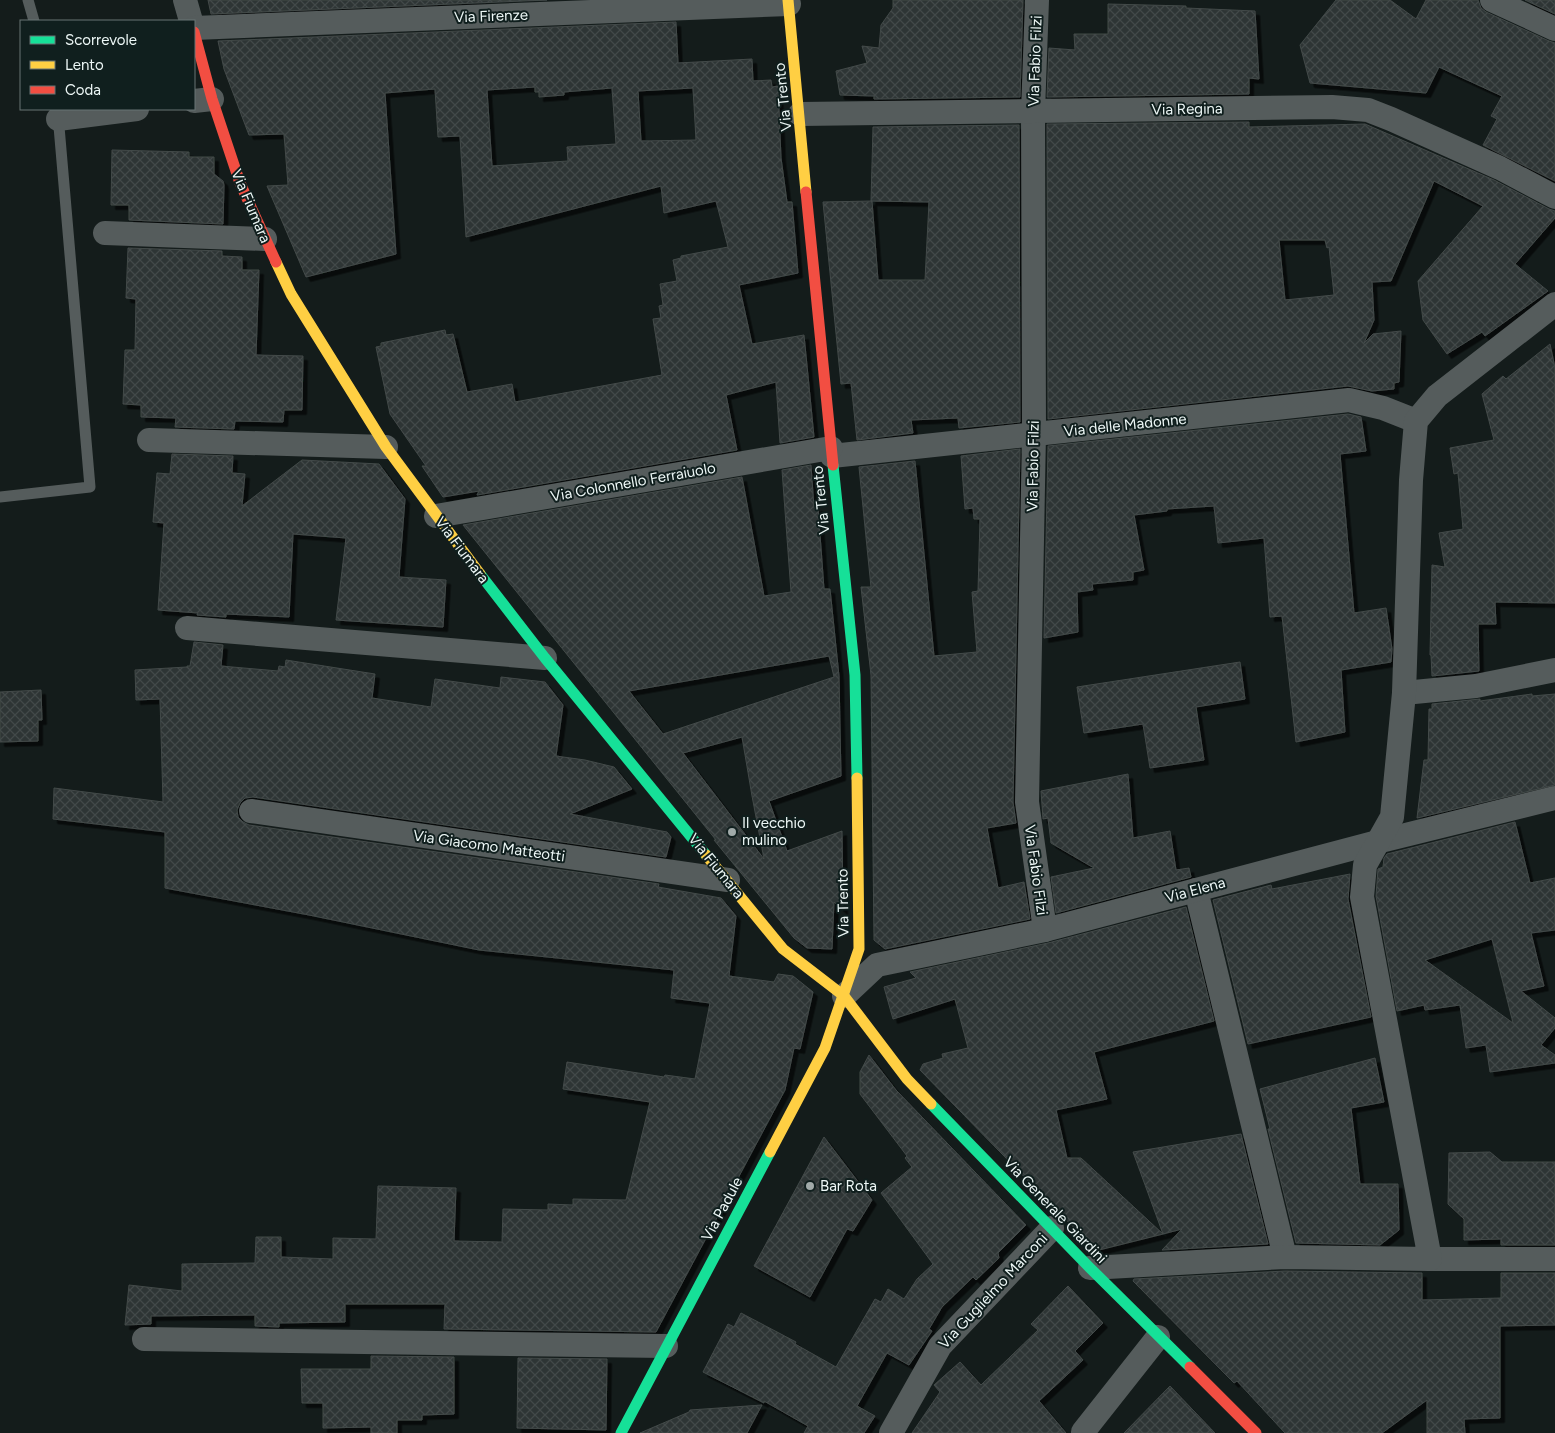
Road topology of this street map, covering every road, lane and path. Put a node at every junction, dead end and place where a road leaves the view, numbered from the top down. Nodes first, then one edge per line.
1 (28, 0) edge
2 (185, 0) edge
3 (1037, 0) edge
4 (1492, 0) edge
5 (789, 2) edge
6 (34, 20) edge
7 (191, 20) edge
8 (195, 28) edge
9 (1555, 29) edge
10 (195, 40) edge
11 (203, 100) edge
12 (121, 110) edge
13 (1033, 112) junction
14 (57, 114) edge
15 (800, 114) junction
16 (1555, 197) edge
17 (105, 233) dead end
18 (265, 239) junction
19 (1555, 304) edge
20 (1416, 421) junction
21 (1034, 434) junction
22 (149, 440) dead end
23 (386, 447) junction
24 (831, 452) junction
25 (0, 497) edge
26 (436, 516) junction
27 (187, 628) dead end
28 (544, 658) junction
29 (1555, 670) edge
30 (1404, 693) junction
31 (1555, 798) edge
32 (251, 811) dead end
33 (1377, 842) junction
34 (728, 880) junction
35 (1196, 890) junction
36 (1045, 930) junction
37 (844, 996) junction
38 (1052, 1228) junction
39 (1285, 1257) junction
40 (1430, 1259) junction
41 (1555, 1259) edge
42 (1090, 1268) junction
43 (1158, 1336) junction
44 (144, 1339) dead end
45 (666, 1346) junction
46 (1252, 1432) edge
47 (621, 1433) edge
48 (890, 1433) edge
49 (1084, 1433) edge

1 - 6 lane
2 - 7 street
3 - 13 street, Via Fabio Filzi
4 - 9 street
5 - 8 street, Via Firenze
5 - 15 street, Via Trento
10 - 11 street, Via Fiumara
11 - 18 street, Via Fiumara
12 - 14 street
13 - 15 street, Via Regina
13 - 16 street, Via Regina
13 - 21 street, Via Fabio Filzi
14 - 25 lane
15 - 24 street, Via Trento
17 - 18 street
18 - 23 street, Via Fiumara
19 - 20 street
20 - 21 street, Via delle Madonne
20 - 30 street
21 - 24 street, Via delle Madonne
21 - 36 street, Via Fabio Filzi
22 - 23 street
23 - 26 street, Via Fiumara
24 - 26 street, Via Colonnello Ferraiuolo
24 - 37 street, Via Trento
26 - 28 street, Via Fiumara
27 - 28 street
28 - 34 street, Via Fiumara
29 - 30 street
30 - 33 street
31 - 33 street, Via Elena
32 - 34 street, Via Giacomo Matteotti
33 - 35 street, Via Elena
33 - 40 street
34 - 37 street, Via Fiumara
35 - 36 street, Via Elena
35 - 39 street
36 - 37 street, Via Elena
37 - 38 street, Via Generale Giardini
37 - 45 street, Via Padule
38 - 42 street, Via Generale Giardini
38 - 48 street, Via Guglielmo Marconi
39 - 40 street
39 - 42 street
40 - 41 street
42 - 43 street, Via Generale Giardini
43 - 46 street, Via Generale Giardini
43 - 49 street
44 - 45 street
45 - 47 street, Via Padule

